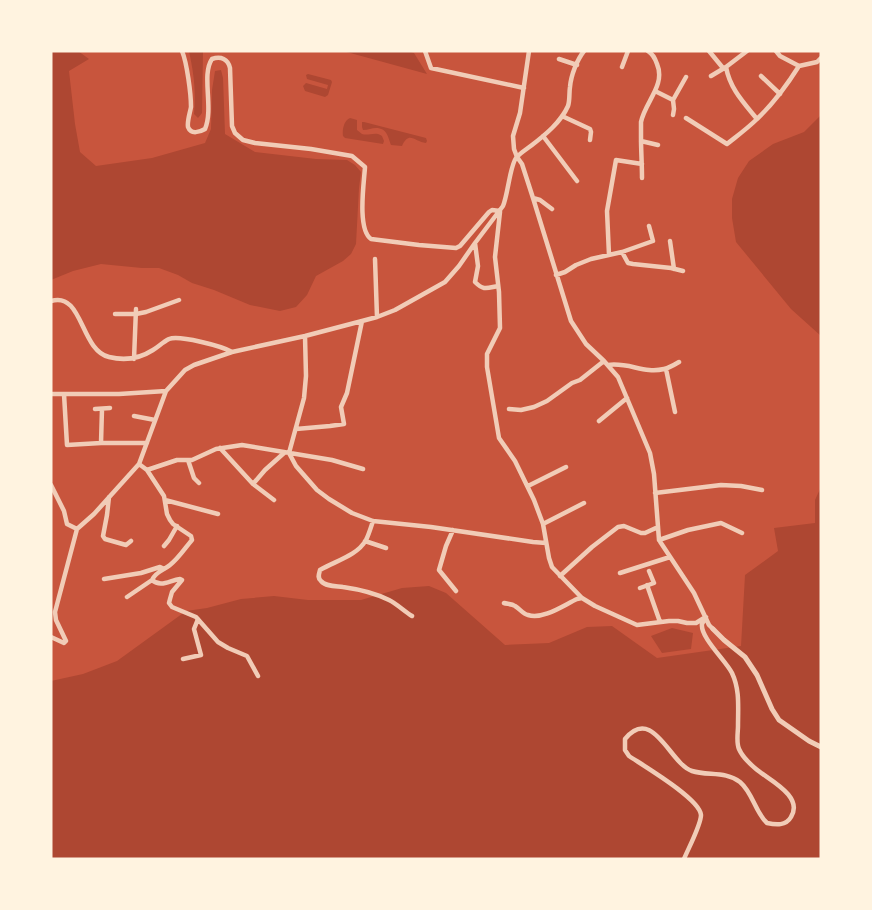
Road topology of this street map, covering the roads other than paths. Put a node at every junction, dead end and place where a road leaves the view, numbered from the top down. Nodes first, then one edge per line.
1 (182, 51) edge
2 (425, 51) edge
3 (529, 51) edge
4 (584, 51) edge
5 (628, 51) edge
6 (648, 51) edge
7 (709, 51) edge
8 (747, 51) edge
9 (776, 51) edge
10 (821, 58) edge
11 (560, 60) dead end
12 (577, 65) junction
13 (798, 66) junction
14 (622, 67) dead end
15 (724, 68) junction
16 (711, 76) dead end
17 (762, 76) dead end
18 (686, 77) dead end
19 (524, 88) junction
20 (655, 91) junction
21 (780, 94) junction
22 (672, 100) junction
23 (673, 115) dead end
24 (562, 116) junction
25 (686, 118) dead end
26 (757, 119) junction
27 (543, 136) junction
28 (590, 140) dead end
29 (641, 141) junction
30 (658, 144) dead end
31 (517, 157) junction
32 (642, 164) junction
33 (642, 178) dead end
34 (577, 181) dead end
35 (533, 198) junction
36 (552, 209) dead end
37 (500, 211) junction
38 (649, 226) dead end
39 (670, 242) dead end
40 (475, 243) junction
41 (622, 252) junction
42 (609, 255) junction
43 (376, 259) dead end
44 (674, 269) junction
45 (683, 271) dead end
46 (556, 275) junction
47 (498, 286) junction
48 (179, 300) dead end
49 (51, 301) edge
50 (136, 312) junction
51 (115, 314) dead end
52 (377, 317) junction
53 (362, 321) junction
54 (305, 336) junction
55 (232, 352) junction
56 (134, 359) junction
57 (604, 360) junction
58 (679, 362) dead end
59 (608, 365) junction
60 (666, 369) junction
61 (166, 391) junction
62 (51, 394) edge
63 (64, 394) junction
64 (627, 398) junction
65 (110, 408) dead end
66 (95, 409) dead end
67 (102, 409) junction
68 (509, 410) dead end
69 (675, 412) dead end
70 (134, 416) dead end
71 (155, 420) junction
72 (599, 421) dead end
73 (296, 428) junction
74 (101, 443) junction
75 (147, 443) junction
76 (220, 448) junction
77 (286, 453) junction
78 (188, 460) junction
79 (139, 464) junction
80 (566, 467) dead end
81 (363, 469) dead end
82 (147, 470) junction
83 (199, 483) dead end
84 (51, 484) edge
85 (253, 484) junction
86 (528, 486) junction
87 (762, 490) dead end
88 (655, 493) junction
89 (109, 497) junction
90 (165, 500) junction
91 (274, 500) dead end
92 (584, 503) dead end
93 (218, 514) dead end
94 (374, 521) junction
95 (543, 524) junction
96 (177, 526) junction
97 (658, 527) junction
98 (77, 529) junction
99 (453, 530) junction
100 (742, 532) dead end
101 (659, 540) junction
102 (131, 541) dead end
103 (365, 541) junction
104 (546, 543) junction
105 (164, 546) dead end
106 (386, 548) dead end
107 (670, 556) junction
108 (164, 569) junction
109 (649, 571) dead end
110 (620, 573) dead end
111 (560, 576) junction
112 (104, 579) dead end
113 (152, 580) junction
114 (647, 586) junction
115 (640, 588) dead end
116 (456, 592) dead end
117 (128, 597) dead end
118 (582, 598) junction
119 (504, 603) dead end
120 (412, 616) dead end
121 (706, 618) junction
122 (198, 619) junction
123 (660, 622) junction
124 (713, 629) joint
125 (51, 637) edge
126 (183, 659) dead end
127 (258, 676) dead end
128 (821, 747) edge
129 (684, 859) edge

1 - 37 street
2 - 19 street
3 - 19 street
4 - 12 street
5 - 14 street
6 - 20 street
7 - 15 street
8 - 15 street
9 - 13 street
10 - 13 street
11 - 12 street
12 - 24 street
13 - 21 street
15 - 16 street
15 - 26 street
17 - 21 street
18 - 22 street
19 - 31 street
20 - 22 street
20 - 29 street
21 - 26 street
22 - 23 street
24 - 27 street
24 - 28 street
25 - 26 street
27 - 31 street
27 - 34 street
29 - 30 street
29 - 32 street
31 - 35 street
31 - 37 street
32 - 33 street
32 - 42 street
35 - 36 street
35 - 46 street
37 - 40 street
37 - 47 street
38 - 41 street
39 - 44 street
40 - 47 street
40 - 52 street
41 - 42 street
41 - 44 street
42 - 46 street
43 - 52 street
44 - 45 street
46 - 57 street
47 - 86 street
48 - 50 street
49 - 56 street
50 - 51 street
50 - 56 street
52 - 53 street
53 - 54 street
53 - 73 street
54 - 55 street
54 - 73 street
55 - 56 street
55 - 61 street
57 - 59 street
57 - 68 street
58 - 60 street
59 - 60 street
59 - 64 street
60 - 69 street
61 - 63 street
61 - 71 street
62 - 63 street
63 - 74 street
64 - 72 street
64 - 88 street
65 - 67 street
66 - 67 street
67 - 74 street
70 - 71 street
71 - 75 street
73 - 77 street
74 - 75 street
75 - 79 street
76 - 77 street
76 - 78 street
76 - 85 street
77 - 81 street
77 - 85 street
77 - 94 street
78 - 82 street
78 - 83 street
79 - 82 street
79 - 89 street
80 - 86 street
82 - 90 street
84 - 98 street
85 - 91 street
86 - 95 street
87 - 88 street
88 - 97 street
89 - 98 street
89 - 102 street
90 - 93 street
90 - 96 street
92 - 95 street
94 - 99 street
94 - 103 street
95 - 104 street
96 - 105 street
96 - 108 street
97 - 101 street
97 - 111 street
98 - 125 street
99 - 104 street
99 - 116 street
100 - 101 street
101 - 107 street
103 - 106 street
103 - 120 street
104 - 111 street
107 - 110 street
107 - 121 street
108 - 112 street
108 - 113 street
109 - 114 street
111 - 118 street
113 - 117 street
113 - 122 street
114 - 115 street
114 - 123 street
118 - 119 street
118 - 123 street
121 - 123 street
121 - 124 street
121 - 129 street
122 - 126 street
122 - 127 street
124 - 128 street

